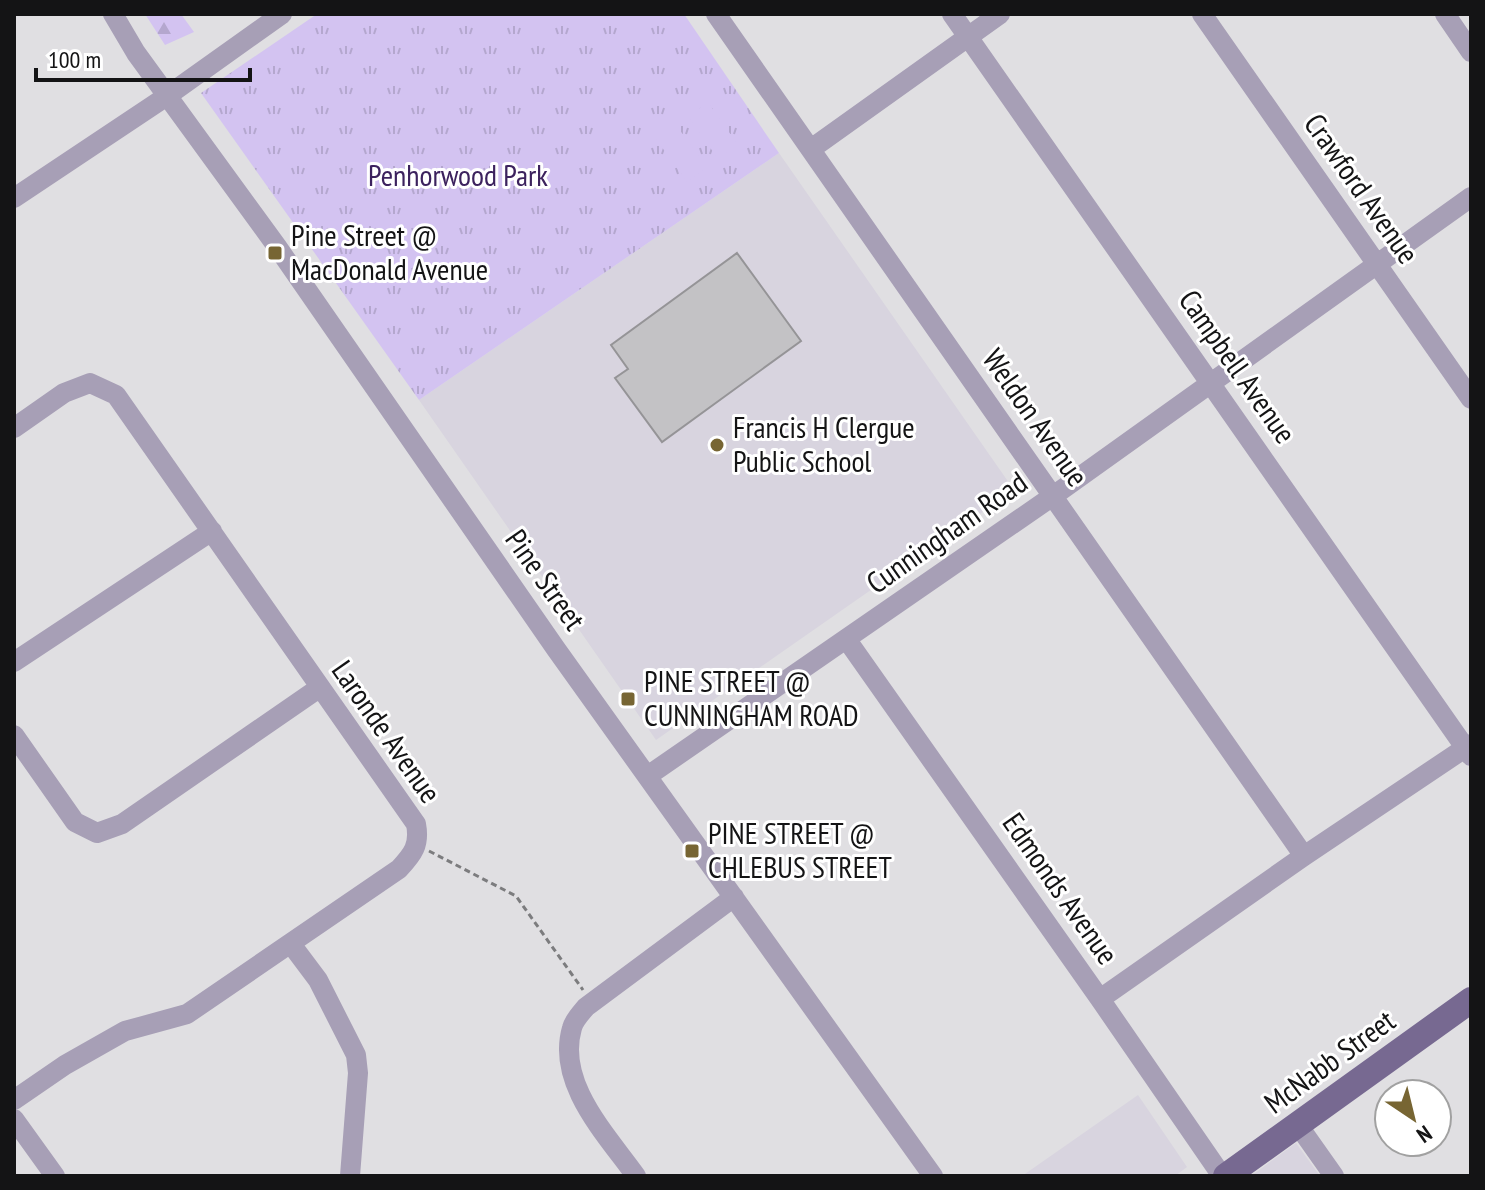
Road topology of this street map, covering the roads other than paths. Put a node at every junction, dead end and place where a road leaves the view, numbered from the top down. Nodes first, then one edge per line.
1 (113, 14) edge
2 (282, 14) edge
3 (716, 14) edge
4 (952, 14) edge
5 (1000, 14) edge
6 (1202, 14) edge
7 (1445, 14) edge
8 (967, 37) junction
9 (1471, 52) edge
10 (167, 96) junction
11 (811, 149) junction
12 (1471, 197) edge
13 (14, 198) edge
14 (1378, 265) junction
15 (1212, 383) junction
16 (1471, 399) edge
17 (14, 428) edge
18 (1053, 496) junction
19 (212, 531) junction
20 (847, 640) junction
21 (14, 662) edge
22 (319, 688) junction
23 (14, 735) edge
24 (1469, 749) edge
25 (649, 775) junction
26 (1304, 856) junction
27 (734, 897) junction
28 (291, 944) junction
29 (1100, 999) junction
30 (1471, 1000) edge
31 (14, 1100) edge
32 (14, 1119) edge
33 (1298, 1125) junction
34 (55, 1176) edge
35 (350, 1176) edge
36 (636, 1176) edge
37 (933, 1176) edge
38 (1224, 1176) edge
39 (1334, 1176) edge

1 - 10 street, Pine Street
2 - 10 street
3 - 11 street, Weldon Avenue
4 - 8 street, Campbell Avenue
5 - 8 street
6 - 14 street, Crawford Avenue
7 - 9 street
8 - 11 street
8 - 15 street, Campbell Avenue
10 - 13 street
10 - 25 street, Pine Street
11 - 18 street, Weldon Avenue
12 - 14 street, Cunningham Road
14 - 15 street, Cunningham Road
14 - 16 street, Crawford Avenue
15 - 18 street, Cunningham Road
15 - 24 street, Campbell Avenue
17 - 19 street, Laronde Avenue
18 - 20 street, Cunningham Road
18 - 26 street, Weldon Avenue
19 - 21 street
19 - 22 street, Laronde Avenue
20 - 25 street, Cunningham Road
20 - 29 street, Edmonds Avenue
22 - 23 street
22 - 28 street, Laronde Avenue
24 - 26 street
25 - 27 street, Pine Street
26 - 29 street
27 - 36 street
27 - 37 street, Pine Street
28 - 31 street, Laronde Avenue
28 - 35 street
29 - 38 street, Edmonds Avenue
30 - 33 main road, McNabb Street
32 - 34 street
33 - 38 main road, McNabb Street
33 - 39 street

